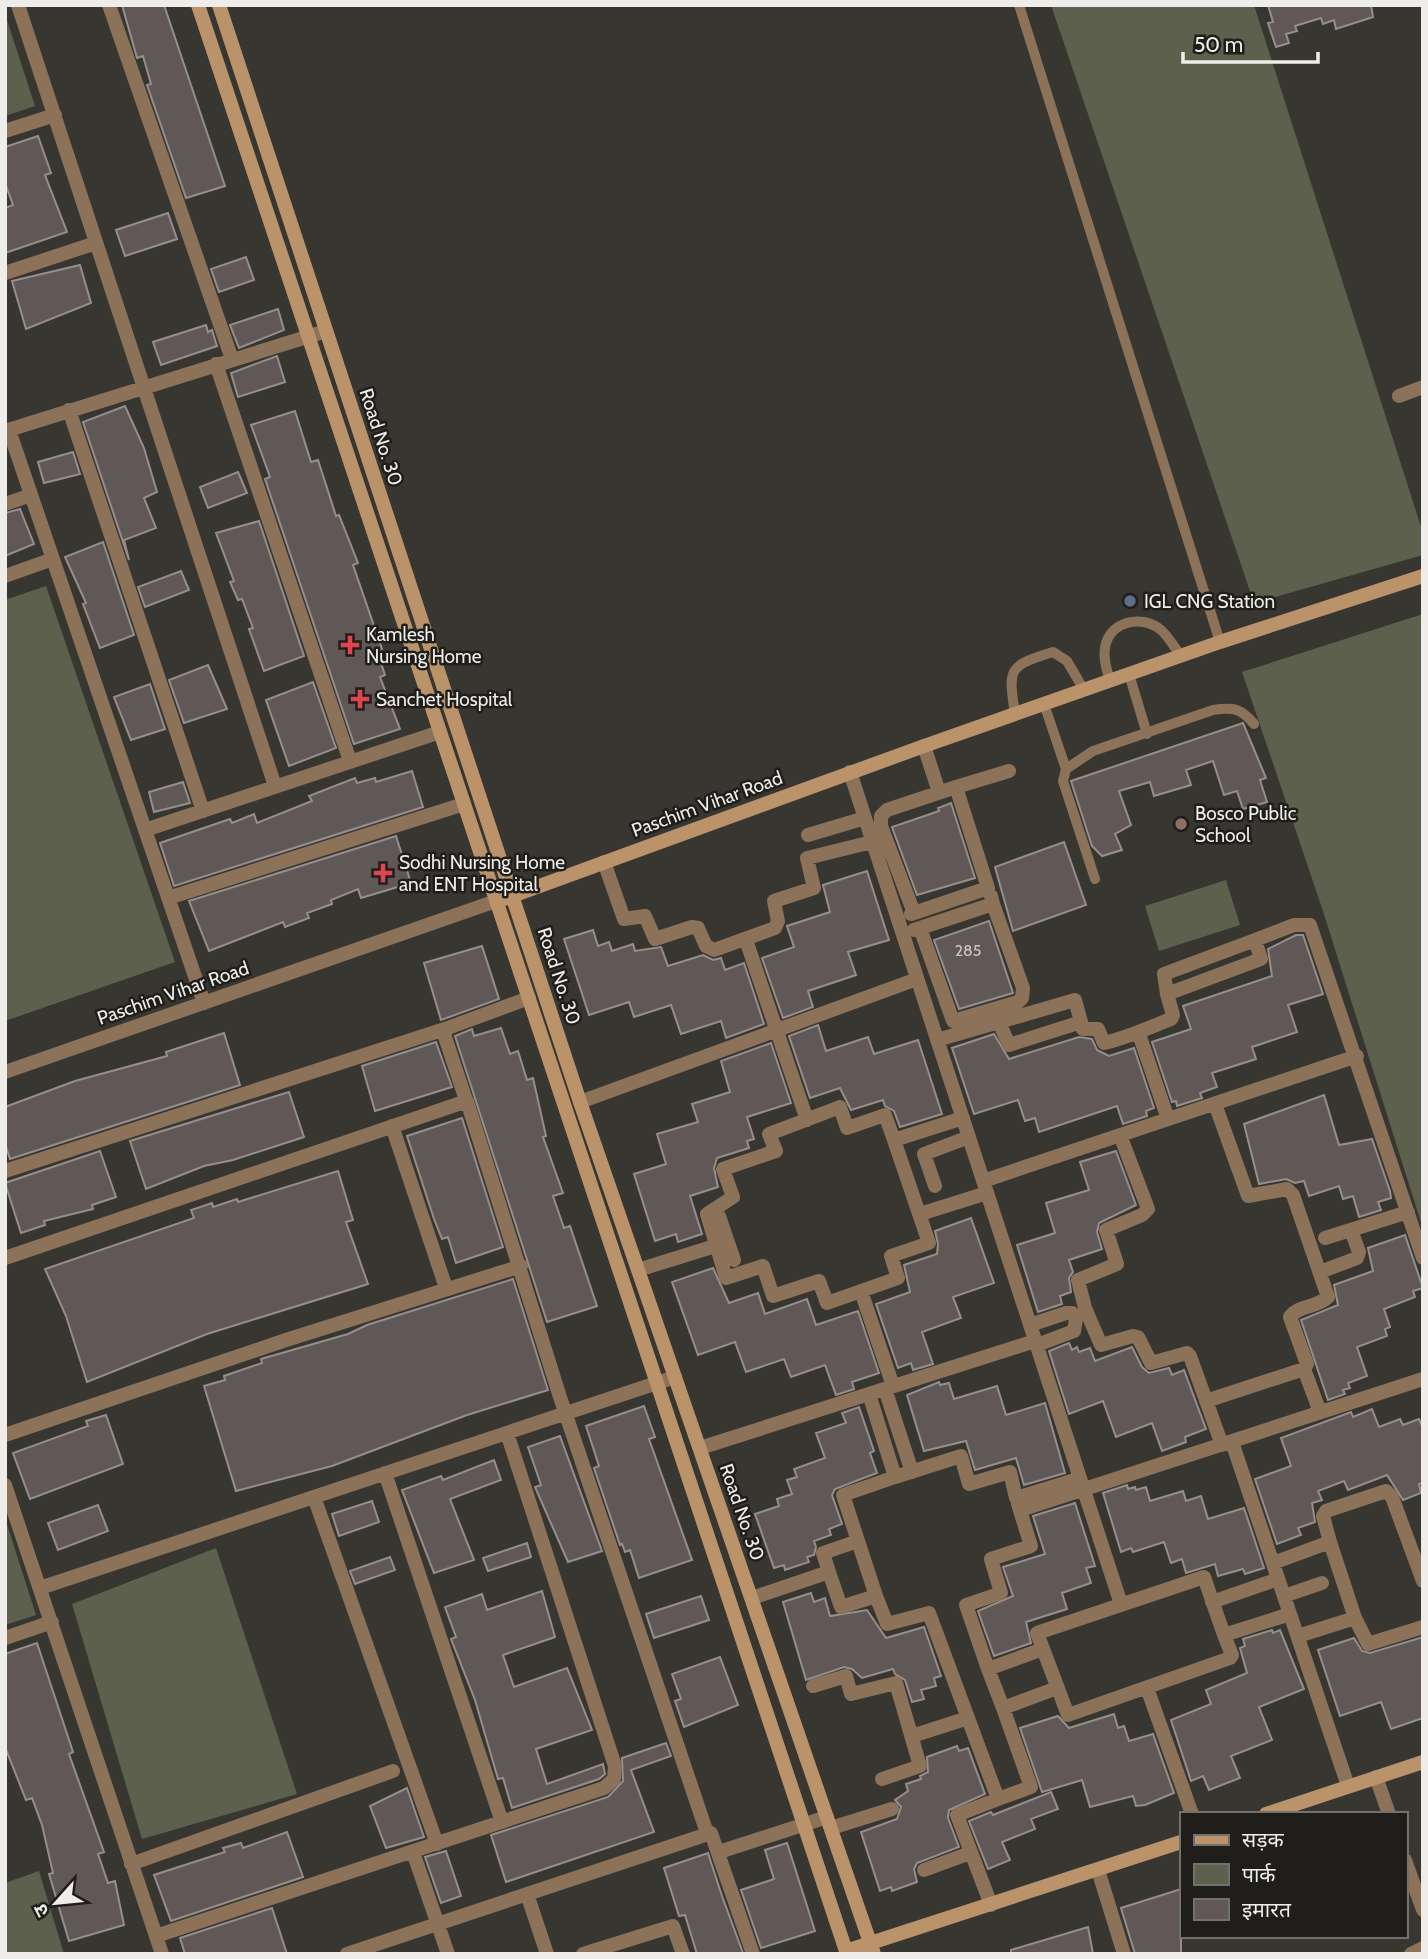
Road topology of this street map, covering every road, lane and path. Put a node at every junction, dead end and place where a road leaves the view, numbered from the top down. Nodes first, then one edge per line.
1 (19, 5) edge
2 (110, 5) edge
3 (198, 5) edge
4 (219, 5) edge
5 (1019, 5) edge
6 (55, 115) junction
7 (5, 131) edge
8 (272, 167) junction
9 (254, 172) junction
10 (96, 243) junction
11 (5, 273) edge
12 (326, 331) junction
13 (309, 337) junction
14 (232, 359) junction
15 (216, 364) junction
16 (142, 386) junction
17 (1423, 387) edge
18 (1399, 396) dead end
19 (69, 410) junction
20 (7, 430) edge
21 (31, 495) junction
22 (5, 503) edge
23 (53, 559) junction
24 (5, 576) edge
25 (1423, 576) edge
26 (1220, 642) junction
27 (1181, 656) junction
28 (1129, 674) junction
29 (1110, 681) junction
30 (1084, 690) junction
31 (1044, 704) junction
32 (1015, 714) junction
33 (1254, 724) dead end
34 (440, 732) junction
35 (1147, 734) junction
36 (924, 746) junction
37 (350, 761) junction
38 (1066, 769) junction
39 (1009, 771) dead end
40 (850, 772) junction
41 (275, 786) junction
42 (956, 787) junction
43 (939, 792) junction
44 (464, 804) junction
45 (203, 811) junction
46 (865, 818) junction
47 (145, 830) junction
48 (808, 835) dead end
49 (872, 842) junction
50 (604, 862) junction
51 (1095, 879) dead end
52 (988, 888) junction
53 (512, 896) junction
54 (168, 898) junction
55 (496, 901) junction
56 (993, 904) junction
57 (920, 928) junction
58 (902, 933) junction
59 (746, 940) junction
60 (1255, 940) junction
61 (917, 979) junction
62 (1167, 994) junction
63 (529, 998) junction
64 (204, 1003) junction
65 (1081, 1021) junction
66 (999, 1022) junction
67 (445, 1029) junction
68 (776, 1031) junction
69 (1139, 1034) junction
70 (937, 1040) junction
71 (1357, 1056) junction
72 (5, 1072) edge
73 (466, 1100) junction
74 (580, 1102) junction
75 (1215, 1104) junction
76 (963, 1118) junction
77 (1168, 1119) junction
78 (807, 1120) junction
79 (392, 1126) junction
80 (1120, 1135) junction
81 (969, 1137) junction
82 (894, 1140) junction
83 (5, 1171) edge
84 (935, 1186) dead end
85 (985, 1187) junction
86 (1408, 1212) junction
87 (920, 1214) junction
88 (719, 1216) dead end
89 (1351, 1230) junction
90 (1325, 1238) dead end
91 (721, 1244) junction
92 (5, 1258) edge
93 (1423, 1258) edge
94 (734, 1260) dead end
95 (521, 1266) junction
96 (638, 1270) junction
97 (1320, 1272) junction
98 (446, 1288) junction
99 (862, 1291) junction
100 (1082, 1318) junction
101 (1030, 1325) junction
102 (1036, 1343) junction
103 (1304, 1368) junction
104 (675, 1377) junction
105 (1423, 1380) edge
106 (656, 1384) junction
107 (889, 1388) junction
108 (869, 1394) junction
109 (1206, 1401) junction
110 (1320, 1412) junction
111 (567, 1415) junction
112 (507, 1433) junction
113 (5, 1435) edge
114 (1227, 1444) junction
115 (700, 1448) junction
116 (912, 1472) junction
117 (385, 1473) junction
118 (895, 1477) junction
119 (5, 1485) edge
120 (1080, 1485) junction
121 (314, 1497) junction
122 (1018, 1504) junction
123 (858, 1541) junction
124 (1330, 1542) junction
125 (1273, 1563) junction
126 (829, 1572) junction
127 (1278, 1579) junction
128 (1423, 1581) edge
129 (1322, 1583) dead end
130 (40, 1588) junction
131 (876, 1596) junction
132 (1284, 1596) junction
133 (1212, 1602) junction
134 (1121, 1604) junction
135 (754, 1605) junction
136 (1290, 1614) junction
137 (735, 1618) junction
138 (1355, 1618) junction
139 (52, 1622) junction
140 (1423, 1627) edge
141 (1224, 1635) junction
142 (1298, 1636) junction
143 (5, 1638) edge
144 (1043, 1649) junction
145 (988, 1669) junction
146 (813, 1686) dead end
147 (1057, 1688) junction
148 (1147, 1688) junction
149 (1003, 1708) junction
150 (968, 1718) junction
151 (912, 1736) junction
152 (1423, 1762) edge
153 (393, 1771) dead end
154 (1376, 1777) junction
155 (882, 1779) dead end
156 (1348, 1786) junction
157 (998, 1799) junction
158 (892, 1809) dead end
159 (1191, 1812) edge
160 (1272, 1812) edge
161 (1388, 1812) edge
162 (502, 1822) junction
163 (829, 1822) junction
164 (805, 1823) junction
165 (707, 1833) junction
166 (1180, 1842) edge
167 (437, 1844) junction
168 (414, 1852) junction
169 (719, 1852) junction
170 (970, 1853) junction
171 (131, 1864) junction
172 (1407, 1866) edge
173 (925, 1870) dead end
174 (1098, 1870) junction
175 (527, 1894) junction
176 (991, 1905) junction
177 (1423, 1910) edge
178 (438, 1924) junction
179 (156, 1936) junction
180 (1423, 1948) edge
181 (611, 1949) edge
182 (873, 1949) edge
183 (847, 1952) edge
184 (162, 1954) edge
185 (347, 1954) edge
186 (448, 1954) edge
187 (547, 1954) edge
188 (583, 1954) edge
189 (683, 1954) edge
190 (753, 1954) edge
191 (1124, 1954) edge
192 (1411, 1954) edge

1 - 6 street
2 - 14 street
3 - 9 street, Road No. 30
4 - 8 street, Road No. 30
5 - 26 lane
6 - 7 street
6 - 10 street
8 - 9 street
8 - 12 street, Road No. 30
9 - 13 street, Road No. 30
10 - 11 street
10 - 16 street
12 - 13 street
12 - 53 street, Road No. 30
13 - 14 street
13 - 34 street, Road No. 30
14 - 15 street
15 - 16 street
15 - 37 street
16 - 19 street
16 - 41 street
17 - 18 street
19 - 20 street
19 - 45 street
20 - 21 street
21 - 22 street
21 - 23 street
23 - 24 street
23 - 47 street
25 - 26 street, Paschim Vihar Road
26 - 27 street, Paschim Vihar Road
27 - 28 street, Paschim Vihar Road
27 - 29 lane
28 - 29 street, Paschim Vihar Road
28 - 35 lane
29 - 30 street, Paschim Vihar Road
30 - 31 street, Paschim Vihar Road
30 - 32 lane
31 - 32 street, Paschim Vihar Road
31 - 38 lane
32 - 36 street, Paschim Vihar Road
33 - 35 lane
34 - 37 street
34 - 44 street, Road No. 30
35 - 38 lane
36 - 40 street, Paschim Vihar Road
36 - 43 street
37 - 41 street
38 - 51 lane
39 - 42 street
40 - 46 street
40 - 50 street, Paschim Vihar Road
41 - 45 street
42 - 43 street
42 - 52 street
43 - 52 street
44 - 54 street
44 - 55 street, Road No. 30
45 - 47 street
46 - 48 street
46 - 49 street
47 - 54 street
49 - 58 street
49 - 59 street
50 - 53 street, Paschim Vihar Road
50 - 59 street
52 - 56 street
53 - 55 street, Paschim Vihar Road
53 - 74 street, Road No. 30
54 - 64 street
55 - 63 street, Road No. 30
55 - 64 street, Paschim Vihar Road
56 - 57 street
56 - 57 street
57 - 58 street
58 - 61 street
59 - 68 street
60 - 62 street
60 - 62 street
60 - 71 street
61 - 68 street
61 - 70 street
62 - 69 street
63 - 67 street
63 - 106 street, Road No. 30
64 - 72 street, Paschim Vihar Road
65 - 66 street
65 - 66 street
65 - 69 street
66 - 70 street
67 - 73 street
67 - 83 street
68 - 74 street
68 - 78 street
69 - 77 street
70 - 76 street
71 - 75 street
71 - 86 street
73 - 79 street
73 - 95 street
74 - 96 street, Road No. 30
75 - 77 street
75 - 97 street
76 - 81 street
76 - 82 street
77 - 80 street
78 - 82 street
78 - 91 street
79 - 92 street
79 - 98 street
80 - 85 street
80 - 100 street
81 - 84 street
81 - 85 street
82 - 87 street
85 - 87 street
85 - 101 street
86 - 89 street
86 - 93 street
87 - 99 street
88 - 91 street
89 - 90 street
89 - 97 street
91 - 94 street
91 - 96 street
91 - 99 street
95 - 98 street
95 - 111 street
96 - 104 street, Road No. 30
97 - 103 street
98 - 113 street
99 - 107 street
100 - 101 street
100 - 102 street
100 - 109 street
101 - 102 street
102 - 107 street
102 - 120 street
103 - 109 street
103 - 110 street
104 - 106 street
104 - 115 street, Road No. 30
105 - 110 street
106 - 111 street
106 - 137 street, Road No. 30
107 - 108 street
107 - 116 street
108 - 115 street
108 - 118 street
109 - 114 street
110 - 114 street
111 - 112 street
111 - 165 street
112 - 117 street
112 - 162 street
114 - 120 street
114 - 125 street
115 - 135 street, Road No. 30
116 - 118 street
116 - 122 street
117 - 121 street
117 - 162 street
118 - 123 street
119 - 130 street
120 - 122 street
120 - 134 street
121 - 130 street
121 - 167 street
122 - 145 street
123 - 126 street
123 - 131 street
124 - 125 street
124 - 128 street
124 - 138 street
125 - 127 street
126 - 131 street
126 - 135 street
127 - 132 street
127 - 133 street
129 - 132 street
130 - 139 street
131 - 150 street
132 - 136 street
133 - 134 street
133 - 141 street
134 - 144 street
135 - 137 street
135 - 163 street, Road No. 30
136 - 141 street
136 - 142 street
137 - 164 street, Road No. 30
138 - 140 street
138 - 142 street
139 - 143 street
139 - 171 street
141 - 148 street
142 - 156 street
144 - 145 street
144 - 147 street
145 - 149 street
146 - 151 street
147 - 148 street
147 - 149 street
148 - 159 street
149 - 157 street
150 - 151 street
150 - 157 street
151 - 155 street
152 - 154 street
153 - 171 street
154 - 156 street
154 - 161 street
156 - 160 street
157 - 170 street
158 - 163 street
162 - 167 street
163 - 164 street
163 - 182 street, Road No. 30
164 - 169 street
164 - 183 street, Road No. 30
165 - 169 street
165 - 175 street
166 - 174 street
167 - 168 street
168 - 178 street
168 - 179 street
169 - 190 street
170 - 173 street
170 - 176 street
171 - 179 street
172 - 177 street
174 - 176 street
174 - 191 street
175 - 178 street
175 - 187 street
176 - 182 street
178 - 185 street
178 - 186 street
179 - 184 street
180 - 192 street
181 - 188 street
181 - 189 street
182 - 183 street

